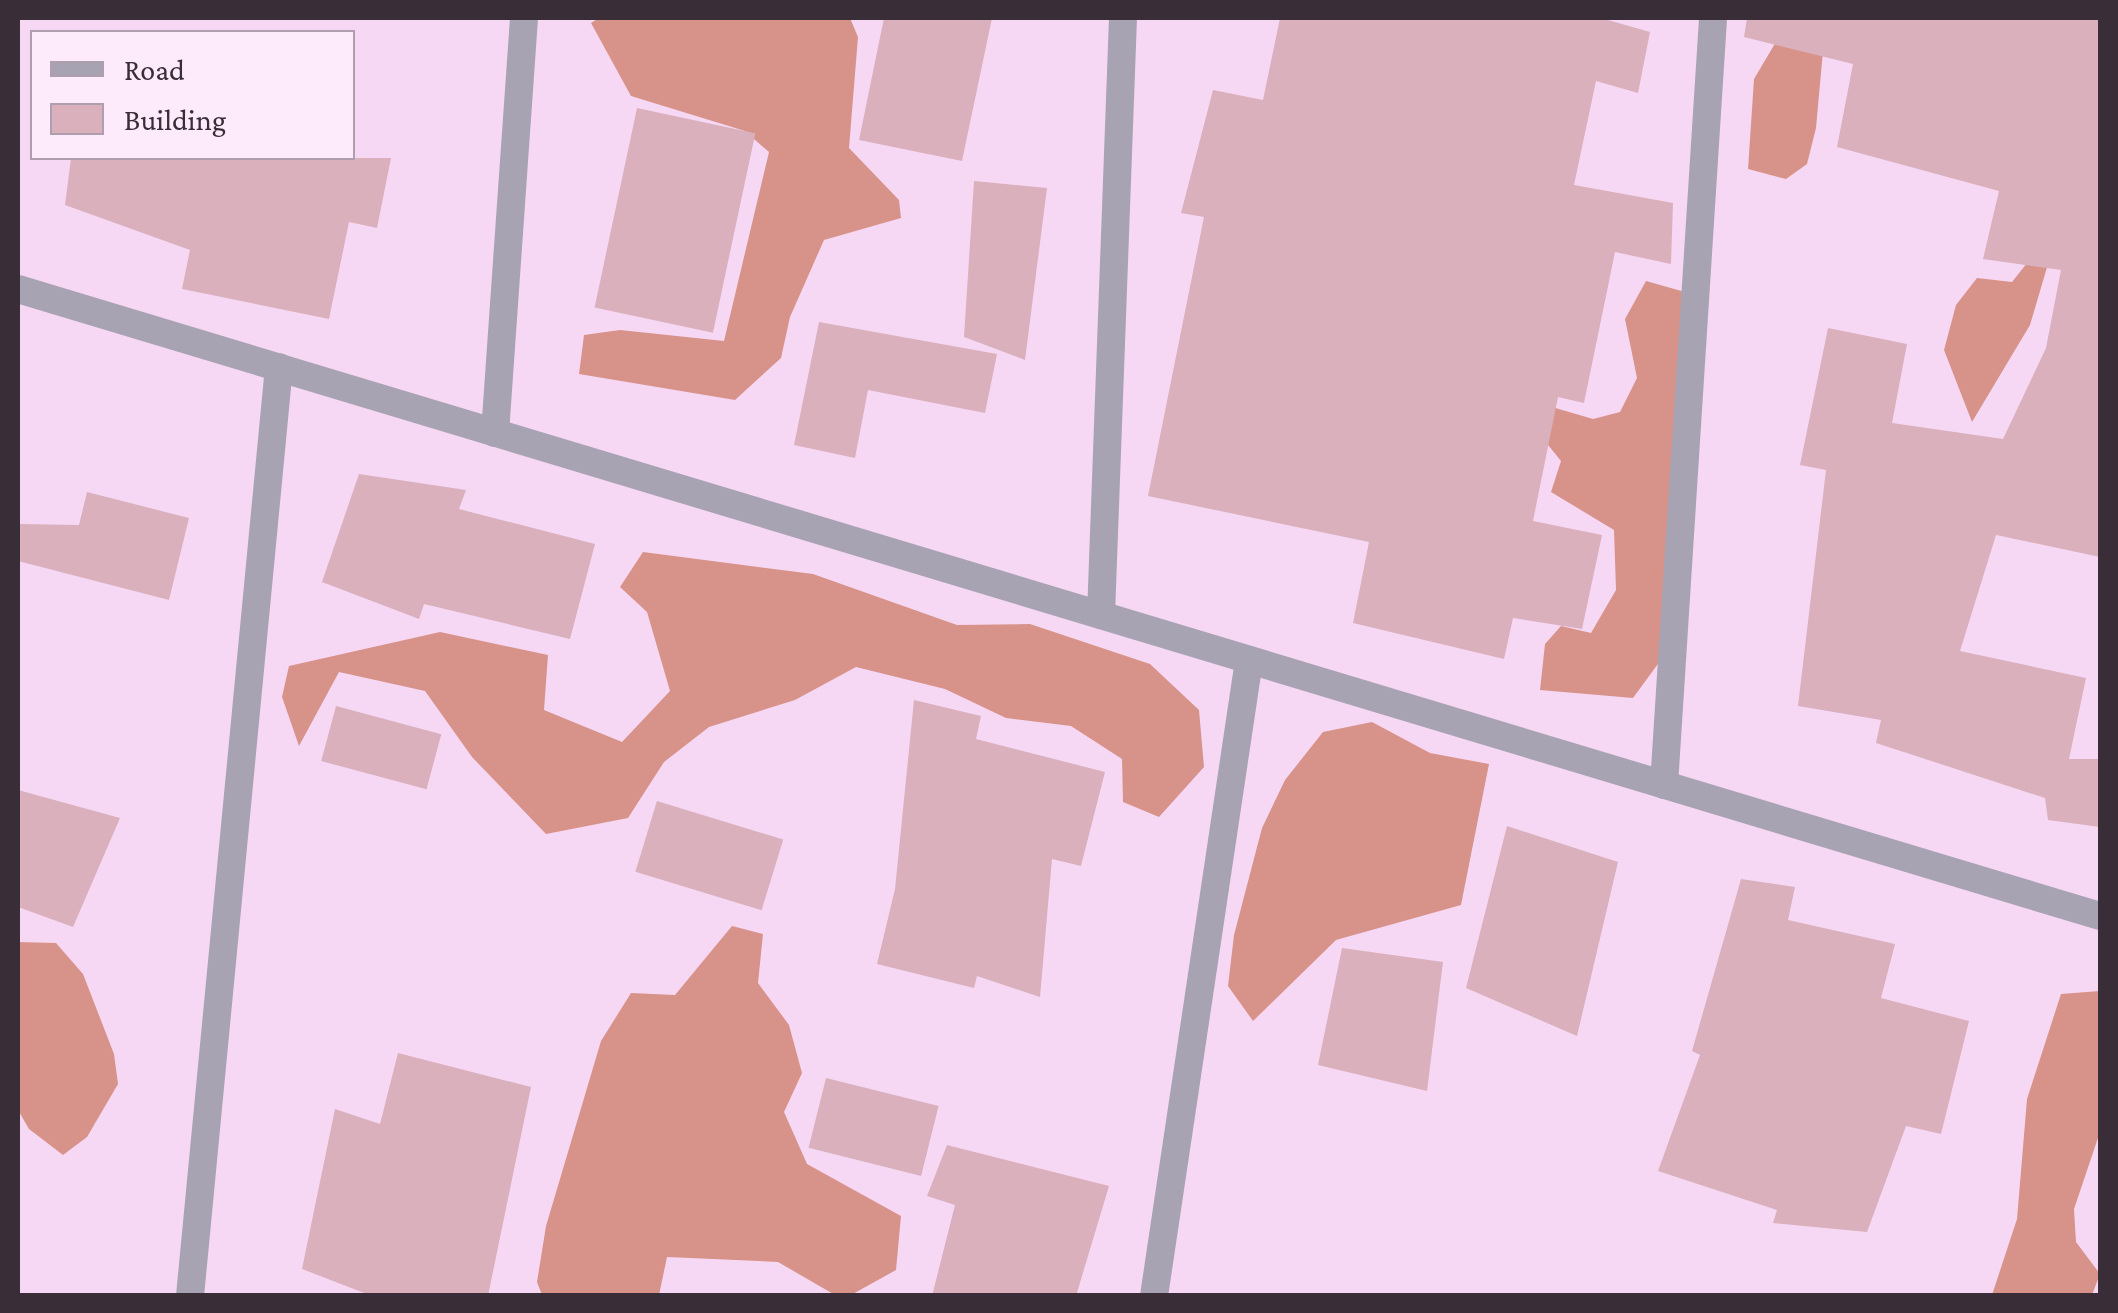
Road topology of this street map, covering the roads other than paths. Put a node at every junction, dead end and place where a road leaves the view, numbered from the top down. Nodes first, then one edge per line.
1 (524, 18) edge
2 (1123, 18) edge
3 (1712, 18) edge
4 (18, 289) edge
5 (279, 368) junction
6 (494, 433) junction
7 (1100, 615) junction
8 (1249, 660) junction
9 (1664, 785) junction
10 (2100, 916) edge
11 (190, 1296) edge
12 (1154, 1296) edge

1 - 6 street
2 - 7 street
3 - 9 street
4 - 5 street
5 - 6 street
5 - 11 street
6 - 7 street
7 - 8 street
8 - 9 street
8 - 12 street
9 - 10 street

